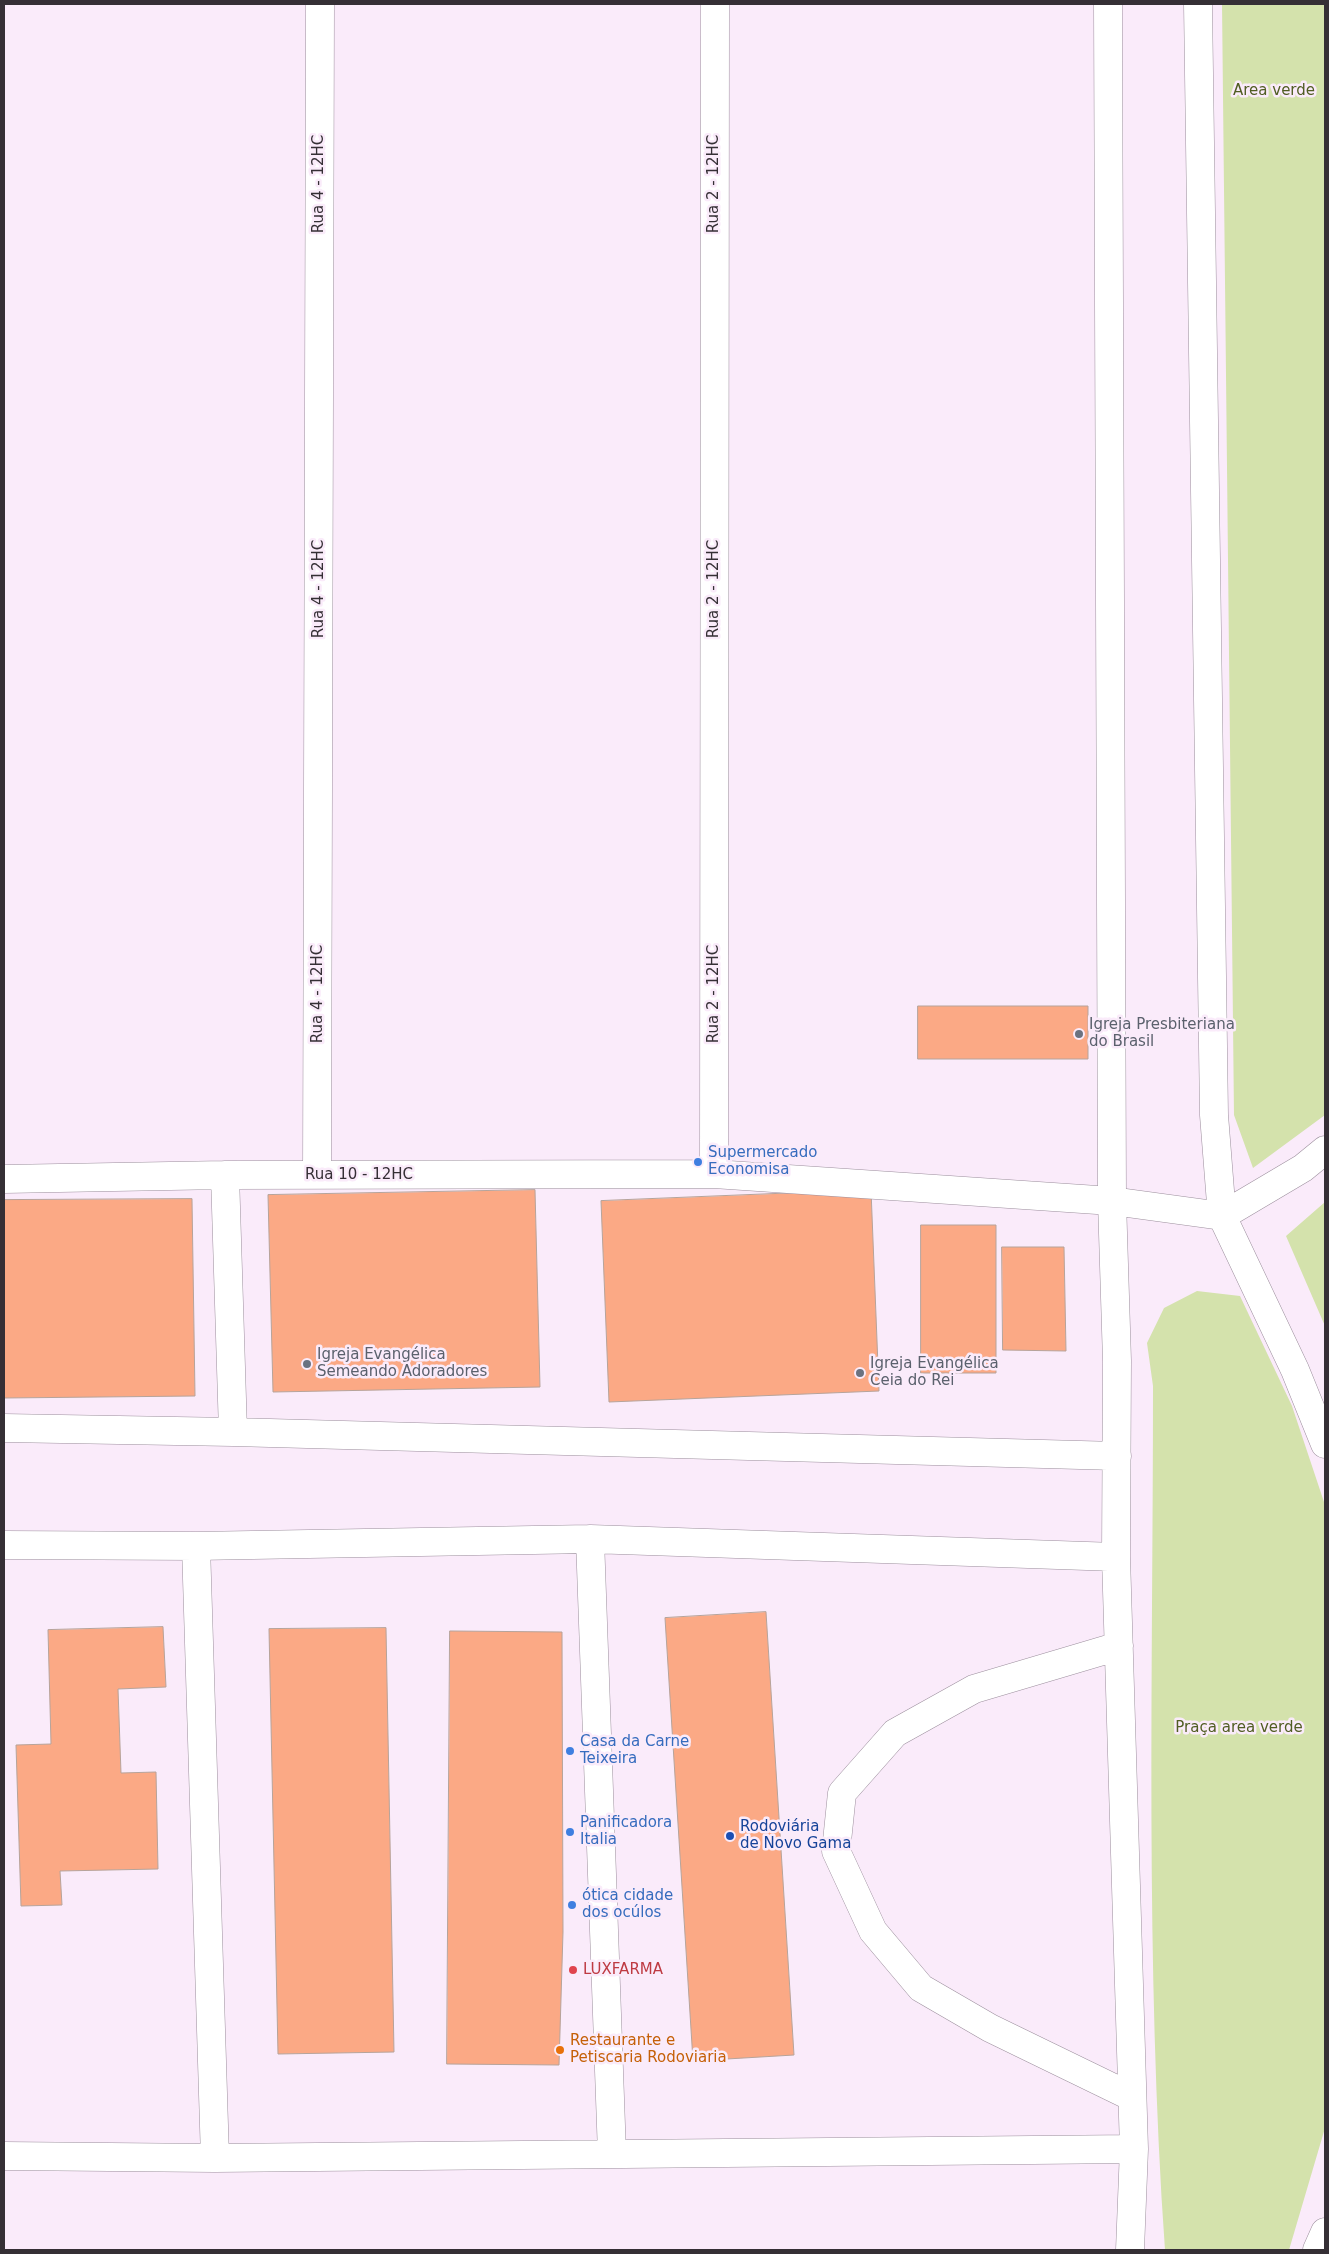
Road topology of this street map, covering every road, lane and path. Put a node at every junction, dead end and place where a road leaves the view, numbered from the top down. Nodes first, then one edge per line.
1 (320, 4) edge
2 (715, 4) edge
3 (1108, 4) edge
4 (1198, 4) edge
5 (1325, 1150) edge
6 (714, 1174) junction
7 (225, 1175) junction
8 (318, 1175) junction
9 (4, 1178) edge
10 (1112, 1201) junction
11 (1222, 1216) junction
12 (4, 1428) edge
13 (233, 1432) junction
14 (1325, 1444) edge
15 (1117, 1456) junction
16 (590, 1539) junction
17 (4, 1545) edge
18 (196, 1546) junction
19 (1116, 1556) junction
20 (1119, 1646) junction
21 (1132, 2097) junction
22 (1134, 2149) junction
23 (612, 2154) junction
24 (4, 2156) edge
25 (216, 2158) junction
26 (1325, 2232) edge
27 (1130, 2250) edge
28 (1317, 2250) edge

1 - 8 street, Rua 4 - 12HC
2 - 6 street, Rua 2 - 12HC
3 - 10 street
4 - 11 street
5 - 11 street
6 - 8 street, Rua 10 - 12HC
6 - 10 street, Rua 10 - 12HC
7 - 8 street, Rua 10 - 12HC
7 - 9 street, Rua 10 - 12HC
7 - 13 street
10 - 11 street, Rua 10 - 12HC
10 - 15 street
11 - 14 street
12 - 13 street
13 - 15 street
15 - 19 street
16 - 18 street
16 - 19 street
16 - 23 street
17 - 18 street
18 - 25 street
19 - 20 street
20 - 21 street
20 - 21 street
21 - 22 street
22 - 23 street
22 - 27 street
23 - 25 street
24 - 25 street
26 - 28 street

